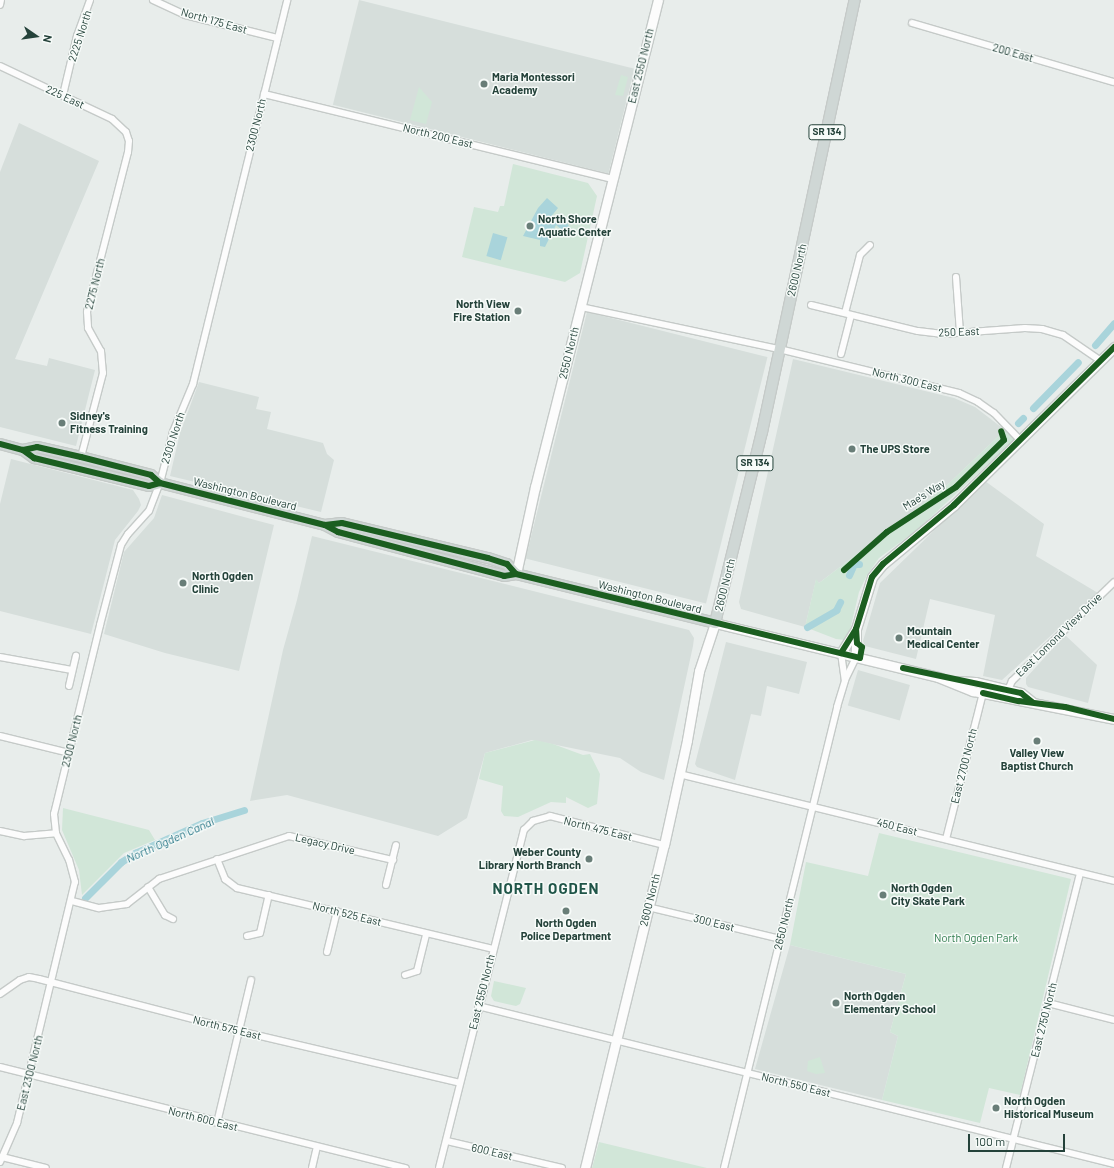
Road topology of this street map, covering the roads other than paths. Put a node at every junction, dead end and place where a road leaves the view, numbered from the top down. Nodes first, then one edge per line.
1 (1, 0) edge
2 (90, 0) edge
3 (153, 0) edge
4 (287, 0) edge
5 (658, 0) edge
6 (856, 0) edge
7 (0, 5) edge
8 (912, 23) dead end
9 (277, 38) junction
10 (0, 66) edge
11 (1114, 82) edge
12 (264, 94) junction
13 (63, 95) junction
14 (126, 132) joint
15 (624, 133) joint
16 (613, 179) junction
17 (870, 245) dead end
18 (956, 277) dead end
19 (811, 305) dead end
20 (580, 307) junction
21 (848, 314) junction
22 (960, 333) junction
23 (1114, 347) edge
24 (779, 349) junction
25 (841, 354) dead end
26 (1101, 361) junction
27 (1020, 440) junction
28 (0, 444) edge
29 (22, 450) junction
30 (81, 457) junction
31 (160, 483) junction
32 (326, 525) junction
33 (516, 574) junction
34 (1114, 582) edge
35 (715, 623) junction
36 (856, 629) junction
37 (841, 653) junction
38 (76, 656) dead end
39 (0, 657) edge
40 (856, 657) junction
41 (72, 670) junction
42 (845, 680) junction
43 (952, 680) junction
44 (69, 686) dead end
45 (1008, 690) junction
46 (982, 693) junction
47 (1032, 702) junction
48 (1114, 719) edge
49 (0, 736) edge
50 (69, 753) junction
51 (679, 774) junction
52 (812, 807) junction
53 (533, 821) joint
54 (0, 831) edge
55 (56, 833) junction
56 (946, 839) junction
57 (396, 845) dead end
58 (664, 845) junction
59 (216, 859) junction
60 (393, 860) junction
61 (1080, 873) junction
62 (1114, 881) edge
63 (386, 885) dead end
64 (148, 886) junction
65 (269, 895) junction
66 (72, 901) junction
67 (648, 907) junction
68 (337, 912) junction
69 (174, 919) dead end
70 (426, 934) junction
71 (247, 936) dead end
72 (780, 939) junction
73 (493, 949) junction
74 (327, 952) dead end
75 (405, 975) dead end
76 (251, 980) dead end
77 (52, 982) junction
78 (0, 994) edge
79 (1048, 1003) junction
80 (478, 1006) junction
81 (1114, 1020) edge
82 (239, 1031) junction
83 (616, 1041) junction
84 (0, 1067) edge
85 (747, 1073) junction
86 (30, 1074) junction
87 (460, 1083) junction
88 (217, 1123) junction
89 (1013, 1140) junction
90 (446, 1141) junction
91 (317, 1147) junction
92 (1, 1160) edge
93 (1114, 1164) edge
94 (46, 1168) edge
95 (312, 1168) edge
96 (406, 1168) edge
97 (439, 1168) edge
98 (562, 1168) edge
99 (585, 1168) edge
100 (724, 1168) edge
101 (1006, 1168) edge

1 - 7 street
2 - 13 street, 2225 North
3 - 9 street, North 175 East
4 - 9 street, 2300 North
5 - 15 main road, East 2550 North
6 - 24 main road, 2600 North / SR 134
8 - 11 street, 200 East
9 - 12 street, 2300 North
10 - 13 street, 225 East
12 - 16 street, North 200 East
12 - 31 street, 2300 North
13 - 14 street, 225 East
14 - 30 street, 2275 North
15 - 16 main road, 2550 North
16 - 20 main road, 2550 North
17 - 21 street
18 - 22 street
19 - 21 street, 250 East
20 - 24 street, North 300 East
20 - 33 main road, 2550 North
21 - 22 street, 250 East
21 - 25 street
22 - 26 street, 250 East
23 - 26 main road
24 - 27 street, North 300 East
24 - 35 main road, 2600 North / SR 134
26 - 27 main road
27 - 36 main road
28 - 29 main road, Washington Boulevard
29 - 30 main road, Washington Boulevard
29 - 31 main road, Washington Boulevard
30 - 31 main road, Washington Boulevard
31 - 32 main road, Washington Boulevard
31 - 50 street, 2300 North
32 - 33 main road, Washington Boulevard
32 - 33 main road, Washington Boulevard
33 - 35 main road, Washington Boulevard
34 - 45 street, East Lomond View Drive
35 - 37 main road, Washington Boulevard
35 - 51 main road, 2600 North
36 - 37 main road
36 - 40 main road
37 - 40 main road, Washington Boulevard
37 - 42 street, 2650 North
38 - 41 street
39 - 41 street
40 - 42 street, 2650 North
40 - 43 main road, Washington Boulevard
41 - 44 street
42 - 52 street, 2650 North
43 - 45 main road
43 - 46 main road
45 - 47 main road
46 - 47 main road
46 - 56 street, East 2700 North
47 - 48 main road
49 - 50 street
50 - 55 street, 2300 North
51 - 52 street, 450 East
51 - 58 main road, 2600 North
52 - 56 street, 450 East
52 - 72 street, 2650 North
53 - 58 street, North 475 East
53 - 73 street, East 2550 North
54 - 55 street
55 - 66 street, 2300 North
56 - 61 street, 450 East
57 - 60 street
58 - 67 main road, 2600 North
59 - 60 street, Legacy Drive
59 - 64 street, Legacy Drive
59 - 65 street, North 525 East
60 - 63 street
61 - 62 street, 450 East
61 - 79 street, East 2750 North
64 - 66 street, Legacy Drive
64 - 69 street
65 - 68 street, North 525 East
65 - 71 street
66 - 77 street, 2300 North
67 - 72 street, 300 East
67 - 83 main road, 2600 North
68 - 70 street, North 525 East
68 - 74 street
70 - 73 street, North 525 East
70 - 75 street
72 - 85 street, 2650 North
73 - 80 street, East 2550 North
76 - 82 street
77 - 78 street, North 575 East
77 - 82 street, North 575 East
77 - 86 street, East 2300 North
79 - 81 street
79 - 89 street, East 2750 North
80 - 83 street, North 550 East
80 - 87 street, East 2550 North
82 - 87 street, North 575 East
82 - 88 street
83 - 85 street, North 550 East
83 - 99 main road, 2600 North
84 - 86 street, North 600 East
85 - 89 street, North 550 East
85 - 100 street, 2650 North
86 - 88 street, North 600 East
86 - 92 street, East 2300 North
87 - 90 street, East 2550 North
88 - 91 street, North 600 East
89 - 93 street, North 550 East
89 - 101 street, East 2750 North
90 - 97 street, East 2550 North
90 - 98 street, 600 East
91 - 95 street
91 - 96 street, North 600 East
92 - 94 street

